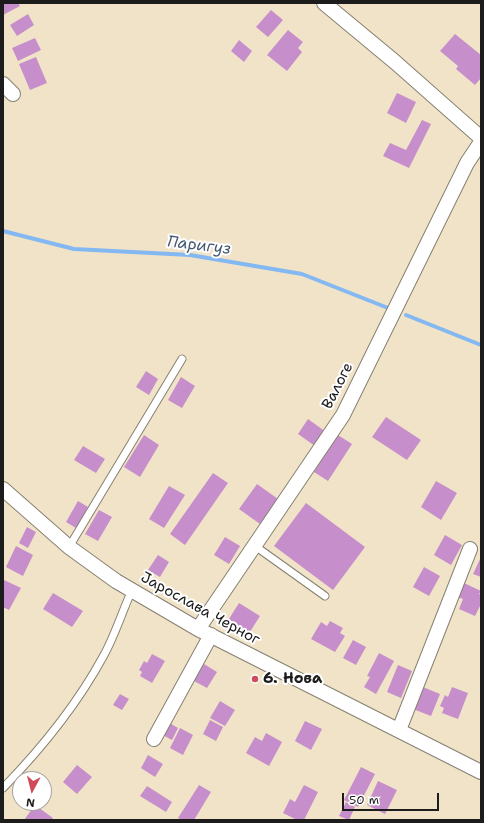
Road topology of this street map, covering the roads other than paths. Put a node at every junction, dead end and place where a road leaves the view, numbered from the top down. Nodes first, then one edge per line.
1 (324, 3) edge
2 (3, 84) edge
3 (13, 94) dead end
4 (481, 138) edge
5 (481, 142) edge
6 (182, 359) dead end
7 (3, 489) edge
8 (255, 546) junction
9 (69, 547) junction
10 (470, 549) dead end
11 (132, 590) junction
12 (325, 596) dead end
13 (198, 629) junction
14 (211, 636) junction
15 (399, 730) junction
16 (154, 739) dead end
17 (481, 772) edge
18 (3, 788) edge

1 - 4 street
2 - 3 street
5 - 8 street, Валоге
6 - 9 lane
7 - 9 street, Јарослава Черног
8 - 12 lane
8 - 13 street, Валоге
9 - 11 street, Јарослава Черног
10 - 15 street
11 - 13 street, Јарослава Черног
11 - 18 lane
13 - 14 street, Јарослава Черног
14 - 15 street, Јарослава Черног
14 - 16 street
15 - 17 street, Јарослава Черног

